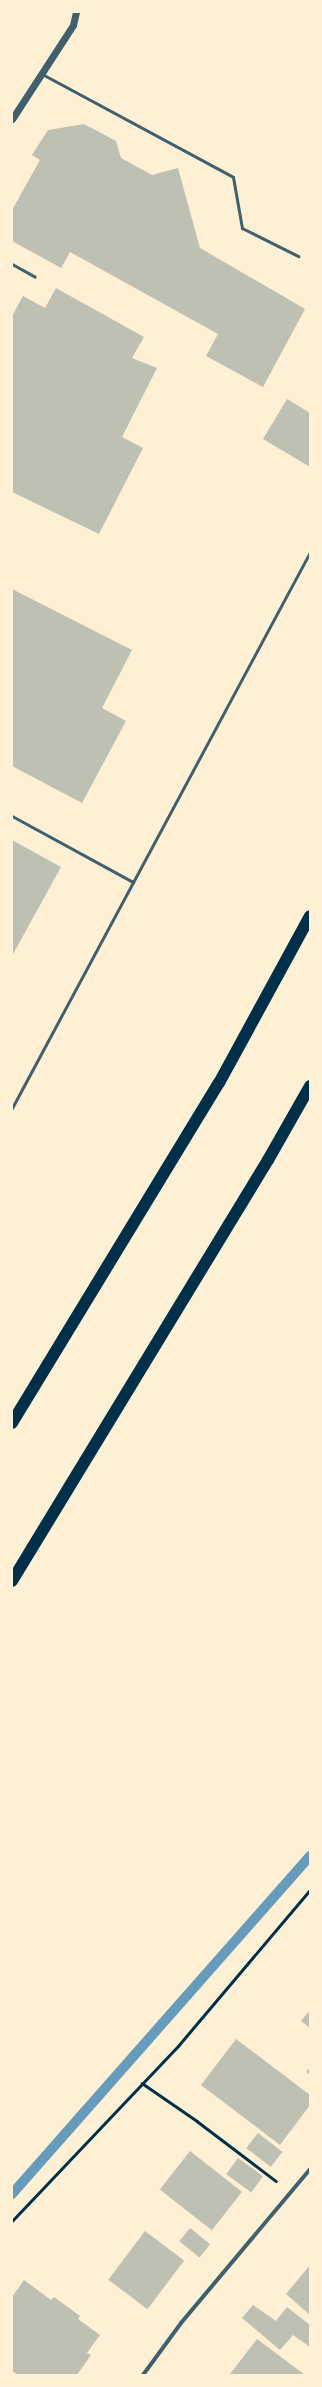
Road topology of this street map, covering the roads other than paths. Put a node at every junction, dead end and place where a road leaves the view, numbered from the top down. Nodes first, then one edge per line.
1 (76, 12) edge
2 (42, 74) junction
3 (12, 119) edge
4 (298, 256) dead end
5 (12, 264) edge
6 (35, 277) dead end
7 (310, 552) edge
8 (12, 816) edge
9 (133, 882) junction
10 (310, 916) edge
11 (310, 1086) edge
12 (12, 1108) edge
13 (12, 1423) edge
14 (12, 1581) edge
15 (310, 2169) edge
16 (143, 2375) edge

1 - 2 street
2 - 3 street
2 - 4 lane
5 - 6 lane
7 - 9 lane
8 - 9 lane
9 - 12 lane
10 - 13 highway
11 - 14 highway
15 - 16 street

